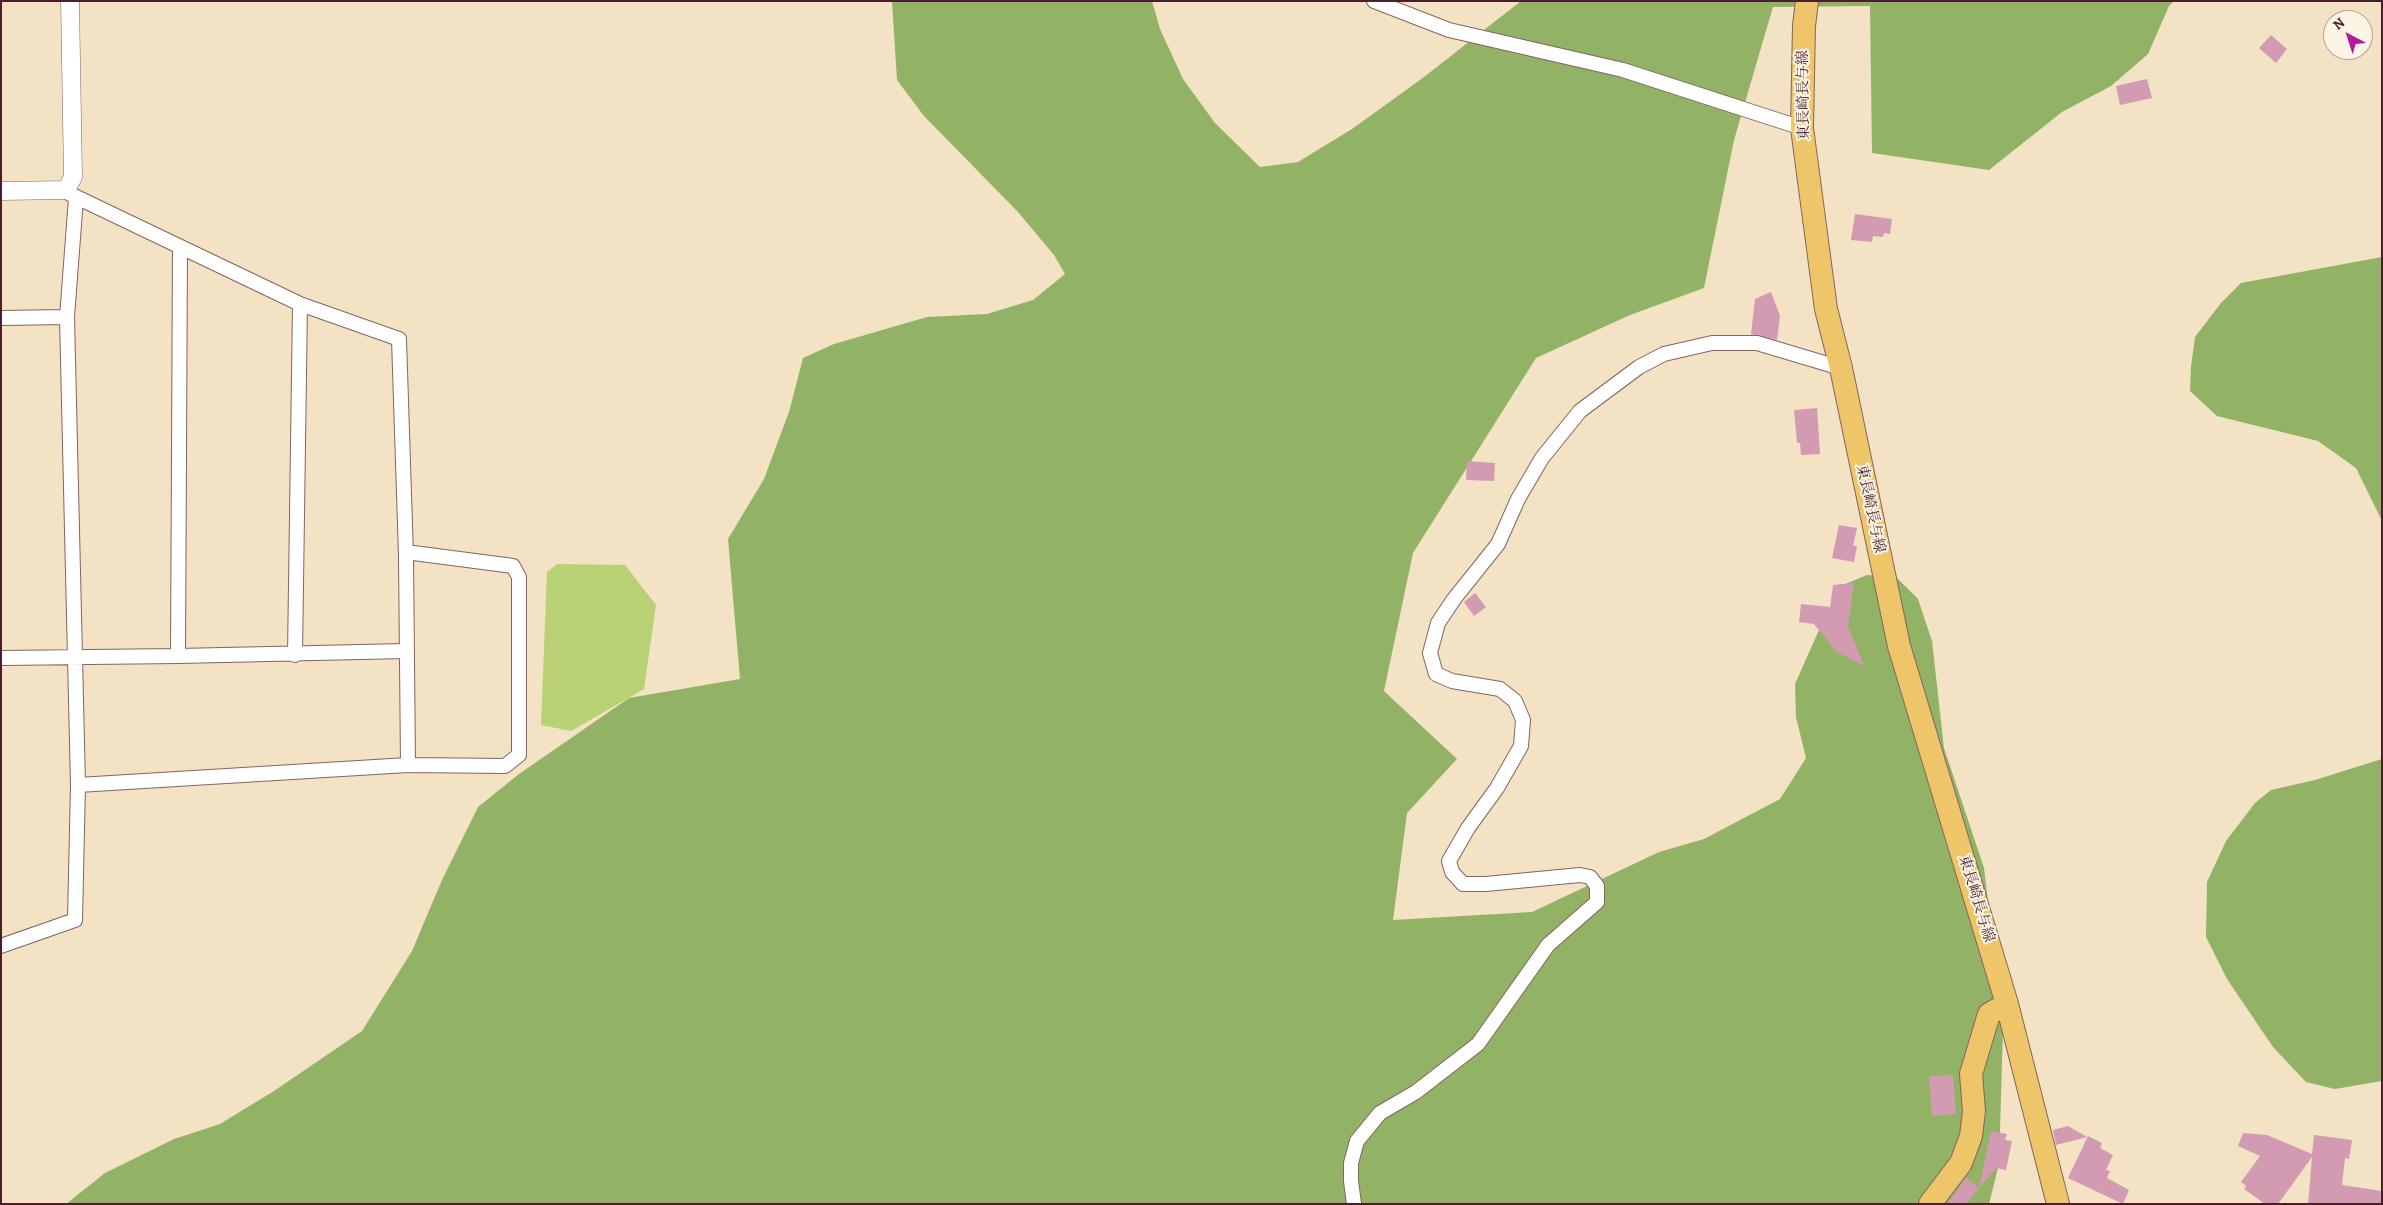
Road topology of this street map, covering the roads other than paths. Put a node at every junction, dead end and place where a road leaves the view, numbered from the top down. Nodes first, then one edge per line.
1 (70, 1) edge
2 (1374, 1) edge
3 (1806, 1) edge
4 (1802, 128) junction
5 (1, 191) edge
6 (71, 194) junction
7 (180, 247) junction
8 (300, 304) junction
9 (67, 317) junction
10 (1, 318) edge
11 (1841, 368) junction
12 (406, 552) junction
13 (406, 651) junction
14 (295, 655) junction
15 (178, 656) junction
16 (74, 657) junction
17 (1, 658) edge
18 (408, 765) junction
19 (78, 785) junction
20 (1, 946) edge
21 (2007, 1004) junction
22 (1354, 1204) edge
23 (1930, 1204) edge
24 (2058, 1204) edge

1 - 6 street
2 - 4 street
3 - 4 main road, 東長崎長与線
4 - 11 main road, 東長崎長与線
5 - 6 street
6 - 7 street
6 - 9 street
7 - 8 street
7 - 15 street
8 - 12 street
8 - 14 street
9 - 10 street
9 - 16 street
11 - 21 main road, 東長崎長与線
11 - 22 street
12 - 13 street
12 - 18 street
13 - 14 street
13 - 18 street
14 - 15 street
15 - 16 street
16 - 17 street
16 - 19 street
18 - 19 street
19 - 20 street
21 - 23 main road
21 - 24 main road, 東長崎長与線

